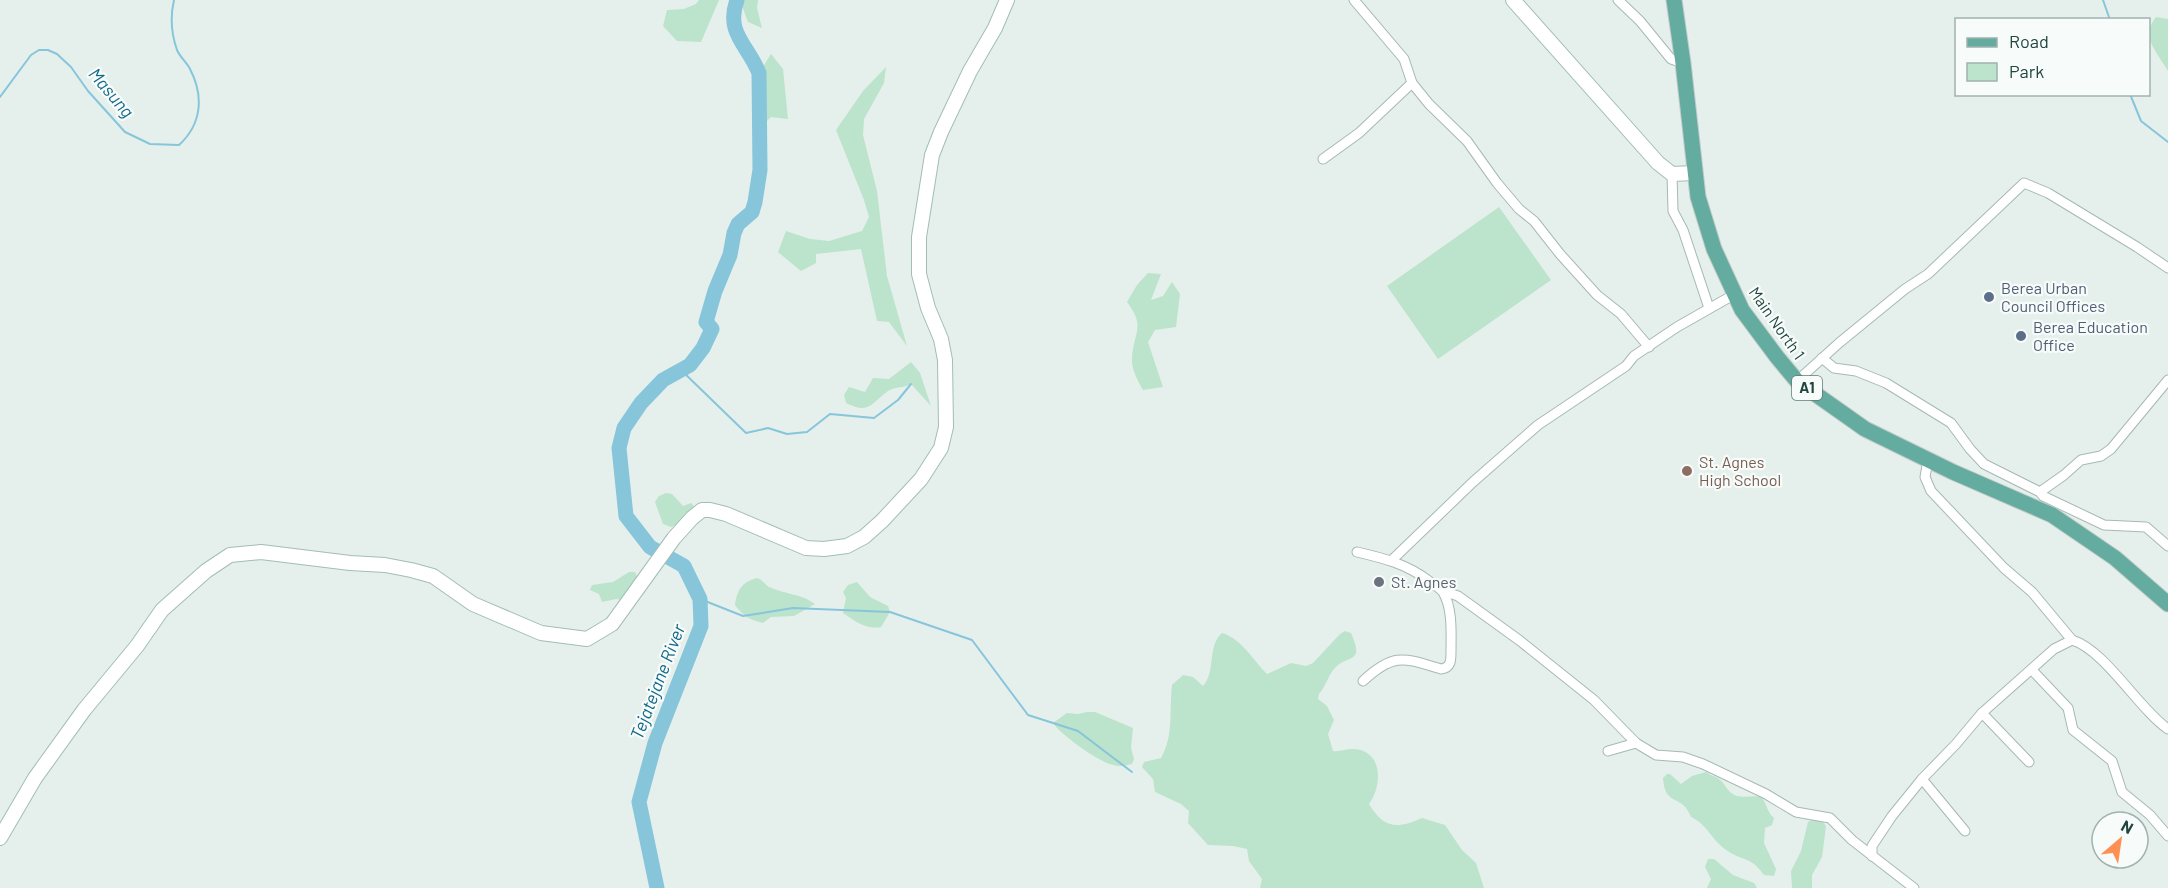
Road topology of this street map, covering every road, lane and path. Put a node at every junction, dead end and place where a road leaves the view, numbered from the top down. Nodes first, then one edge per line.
1 (1007, 0) edge
2 (1354, 0) edge
3 (1513, 0) edge
4 (1618, 0) edge
5 (1674, 0) edge
6 (1683, 63) junction
7 (1412, 83) junction
8 (1323, 159) dead end
9 (1694, 173) junction
10 (1672, 174) junction
11 (2168, 268) edge
12 (1735, 294) junction
13 (1709, 308) junction
14 (1649, 347) junction
15 (1822, 358) junction
16 (2168, 380) edge
17 (1797, 381) junction
18 (1928, 460) junction
19 (2040, 492) junction
20 (2167, 542) edge
21 (1357, 552) dead end
22 (1392, 560) junction
23 (1443, 591) junction
24 (2168, 604) edge
25 (2072, 640) junction
26 (2032, 670) junction
27 (1364, 681) dead end
28 (1982, 713) junction
29 (2168, 729) edge
30 (1636, 743) junction
31 (1608, 751) dead end
32 (2029, 762) dead end
33 (1922, 778) junction
34 (1965, 831) dead end
35 (2168, 836) edge
36 (0, 837) edge
37 (1872, 856) junction
38 (1914, 888) edge

1 - 36 street
2 - 7 street
3 - 10 street
4 - 6 street
5 - 6 main road, Main North 1 / A1
6 - 9 main road, Main North 1 / A1
7 - 8 street
7 - 14 street
9 - 10 street
9 - 12 main road, Main North 1 / A1
10 - 13 street
11 - 15 street
12 - 13 street
12 - 17 main road, Main North 1 / A1
13 - 14 street
14 - 22 street
15 - 17 street
15 - 19 street
16 - 19 street
17 - 18 main road, Main North 1 / A1
18 - 24 main road, Main North 1 / A1
18 - 25 street
19 - 20 street
21 - 22 street
22 - 23 street
23 - 27 street
23 - 30 street
25 - 26 street
25 - 29 street
26 - 28 street
26 - 35 street
28 - 32 street
28 - 33 street
30 - 31 street
30 - 37 street
33 - 34 street
33 - 37 street
37 - 38 street

